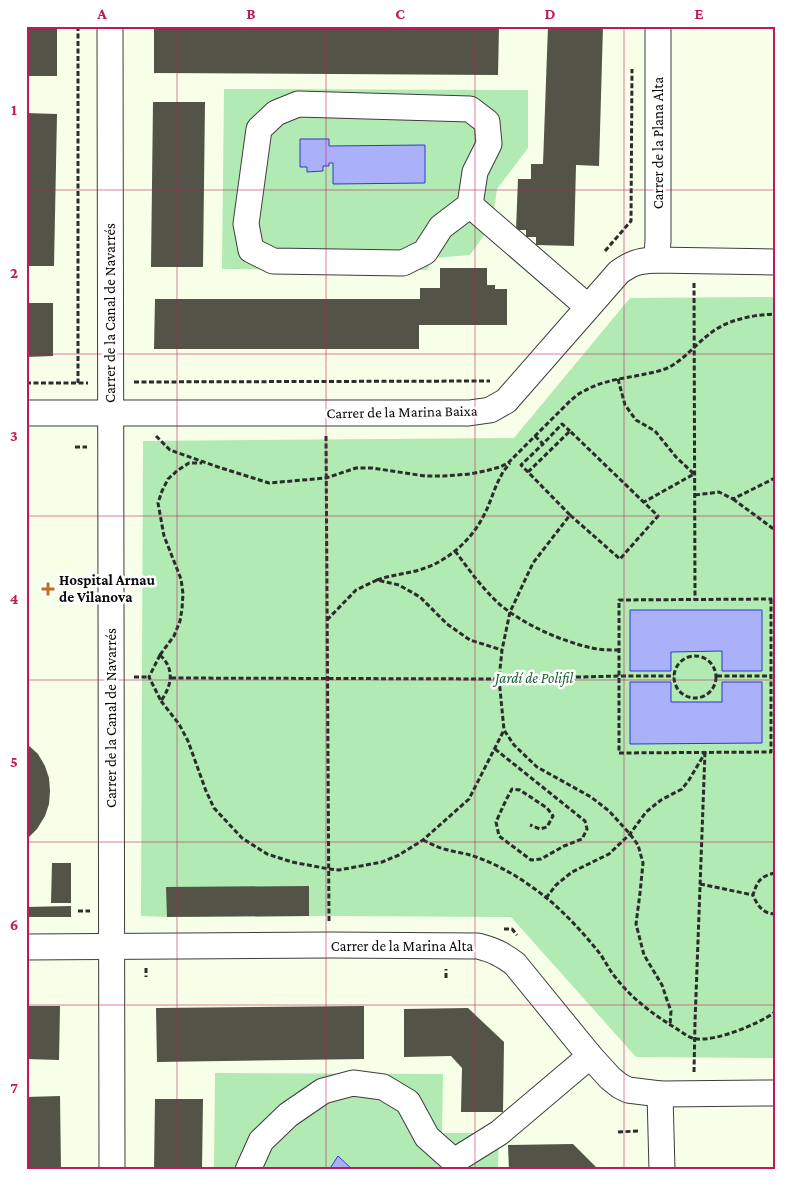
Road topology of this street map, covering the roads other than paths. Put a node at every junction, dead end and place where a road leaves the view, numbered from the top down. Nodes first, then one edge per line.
1 (94, 26) edge
2 (110, 26) edge
3 (658, 26) edge
4 (470, 205) junction
5 (654, 260) junction
6 (775, 262) edge
7 (588, 307) junction
8 (26, 413) edge
9 (103, 413) junction
10 (26, 947) edge
11 (103, 947) junction
12 (590, 1056) junction
13 (775, 1093) edge
14 (660, 1094) junction
15 (454, 1166) edge
16 (95, 1170) edge
17 (112, 1170) edge
18 (248, 1170) edge
19 (662, 1170) edge

1 - 9 street, Carrer de la Canal de Navarrés
2 - 9 street, Carrer de la Canal de Navarrés
3 - 5 street, Carrer de la Plana Alta
4 - 4 street
4 - 7 street
5 - 6 street, Carrer de la Marina Baixa
5 - 7 street, Carrer de la Marina Baixa
7 - 9 street, Carrer de la Marina Baixa
8 - 9 street, Carrer de la Marina Baixa
9 - 11 street, Carrer de la Canal de Navarrés
10 - 11 street, Carrer de la Marina Alta
11 - 12 street, Carrer de la Marina Alta
11 - 16 street, Carrer de la Canal de Navarrés
11 - 17 street, Carrer de la Canal de Navarrés
12 - 14 street, Carrer de la Marina Alta
12 - 15 street
13 - 14 street, Carrer de la Marina Alta
14 - 19 street
15 - 18 street

